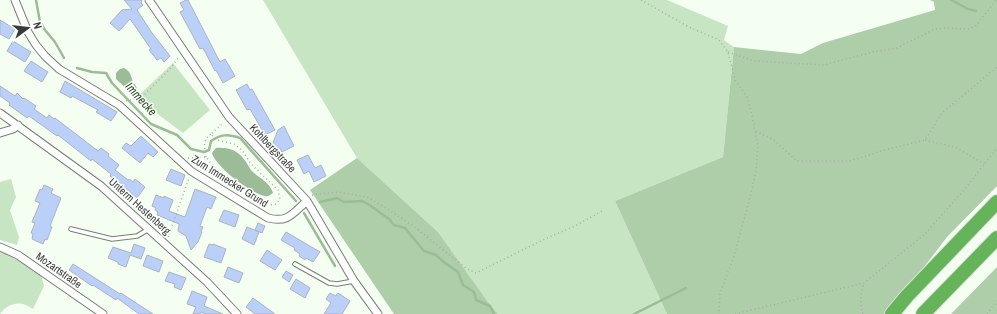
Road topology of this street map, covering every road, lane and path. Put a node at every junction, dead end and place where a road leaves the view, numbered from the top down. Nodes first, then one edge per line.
1 (15, 0) edge
2 (149, 0) edge
3 (641, 0) edge
4 (996, 0) edge
5 (728, 52) junction
6 (179, 57) dead end
7 (997, 68) edge
8 (126, 102) dead end
9 (0, 113) edge
10 (229, 117) junction
11 (18, 125) junction
12 (756, 131) junction
13 (0, 133) edge
14 (211, 134) junction
15 (925, 140) junction
16 (997, 148) edge
17 (206, 157) junction
18 (181, 162) junction
19 (985, 164) junction
20 (191, 171) junction
21 (305, 199) junction
22 (997, 202) edge
23 (602, 211) dead end
24 (71, 229) dead end
25 (150, 229) junction
26 (997, 238) edge
27 (166, 243) junction
28 (0, 247) edge
29 (295, 264) dead end
30 (354, 281) junction
31 (864, 283) junction
32 (997, 302) edge
33 (103, 314) edge
34 (237, 314) edge
35 (378, 314) edge
36 (719, 314) edge
37 (735, 314) edge
38 (862, 314) edge
39 (892, 314) edge
40 (923, 314) edge
41 (987, 314) edge

1 - 18 street, Zum Immecker Grund
2 - 10 street, Kohlbergstraße
3 - 5 path
4 - 5 path
5 - 12 path
6 - 8 path
7 - 15 path
9 - 11 street, Unterm Hestenberg
10 - 14 path
10 - 21 street, Kohlbergstraße
11 - 13 street
11 - 25 street, Unterm Hestenberg
12 - 15 path
12 - 36 path
14 - 17 path
14 - 17 path
15 - 19 path
16 - 19 path
17 - 18 path
18 - 20 street, Zum Immecker Grund
19 - 31 path
20 - 21 street, Zum Immecker Grund
20 - 27 path
21 - 23 path
21 - 30 street, Kohlbergstraße
22 - 39 highway
24 - 25 lane
25 - 27 street, Unterm Hestenberg
26 - 40 highway
27 - 34 street, Unterm Hestenberg
28 - 33 street, Mozartstraße
29 - 30 lane
30 - 35 street, Kohlbergstraße
31 - 37 path
31 - 38 path
32 - 41 path

